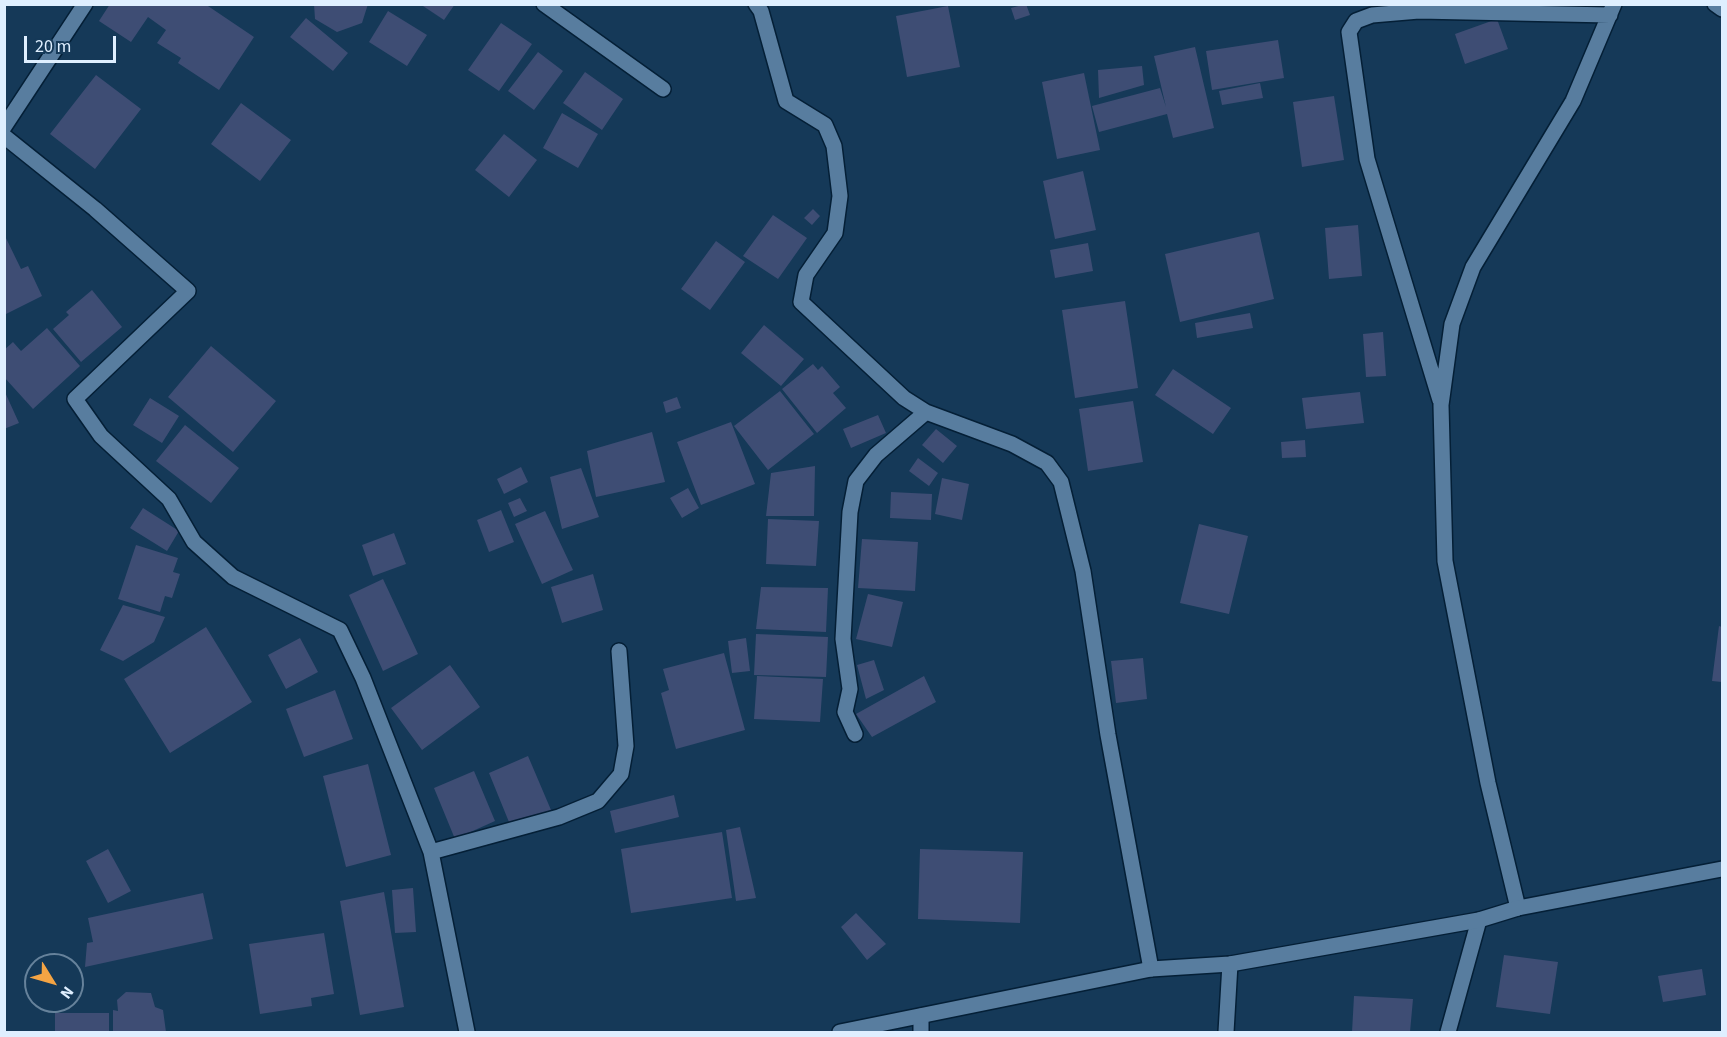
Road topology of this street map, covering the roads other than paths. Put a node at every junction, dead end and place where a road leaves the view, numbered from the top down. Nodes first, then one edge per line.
1 (85, 4) edge
2 (544, 4) edge
3 (756, 4) edge
4 (1715, 4) edge
5 (1722, 9) edge
6 (1612, 10) edge
7 (663, 89) dead end
8 (4, 126) edge
9 (4, 136) edge
10 (1441, 405) junction
11 (926, 412) junction
12 (619, 651) dead end
13 (855, 734) dead end
14 (431, 852) junction
15 (1722, 868) edge
16 (1518, 908) junction
17 (1479, 920) junction
18 (1230, 964) junction
19 (1151, 969) junction
20 (921, 1016) junction
21 (467, 1032) edge
22 (840, 1032) edge
23 (921, 1032) edge
24 (1226, 1032) edge
25 (1448, 1032) edge

1 - 8 street
2 - 7 street
3 - 11 street
4 - 5 street
6 - 10 street
6 - 10 street
9 - 14 street
10 - 16 street
11 - 13 street
11 - 19 street
12 - 14 street
14 - 21 street
15 - 16 street
16 - 17 street
17 - 18 street
17 - 25 street
18 - 19 street
18 - 24 street
19 - 20 street
20 - 22 street
20 - 23 street

